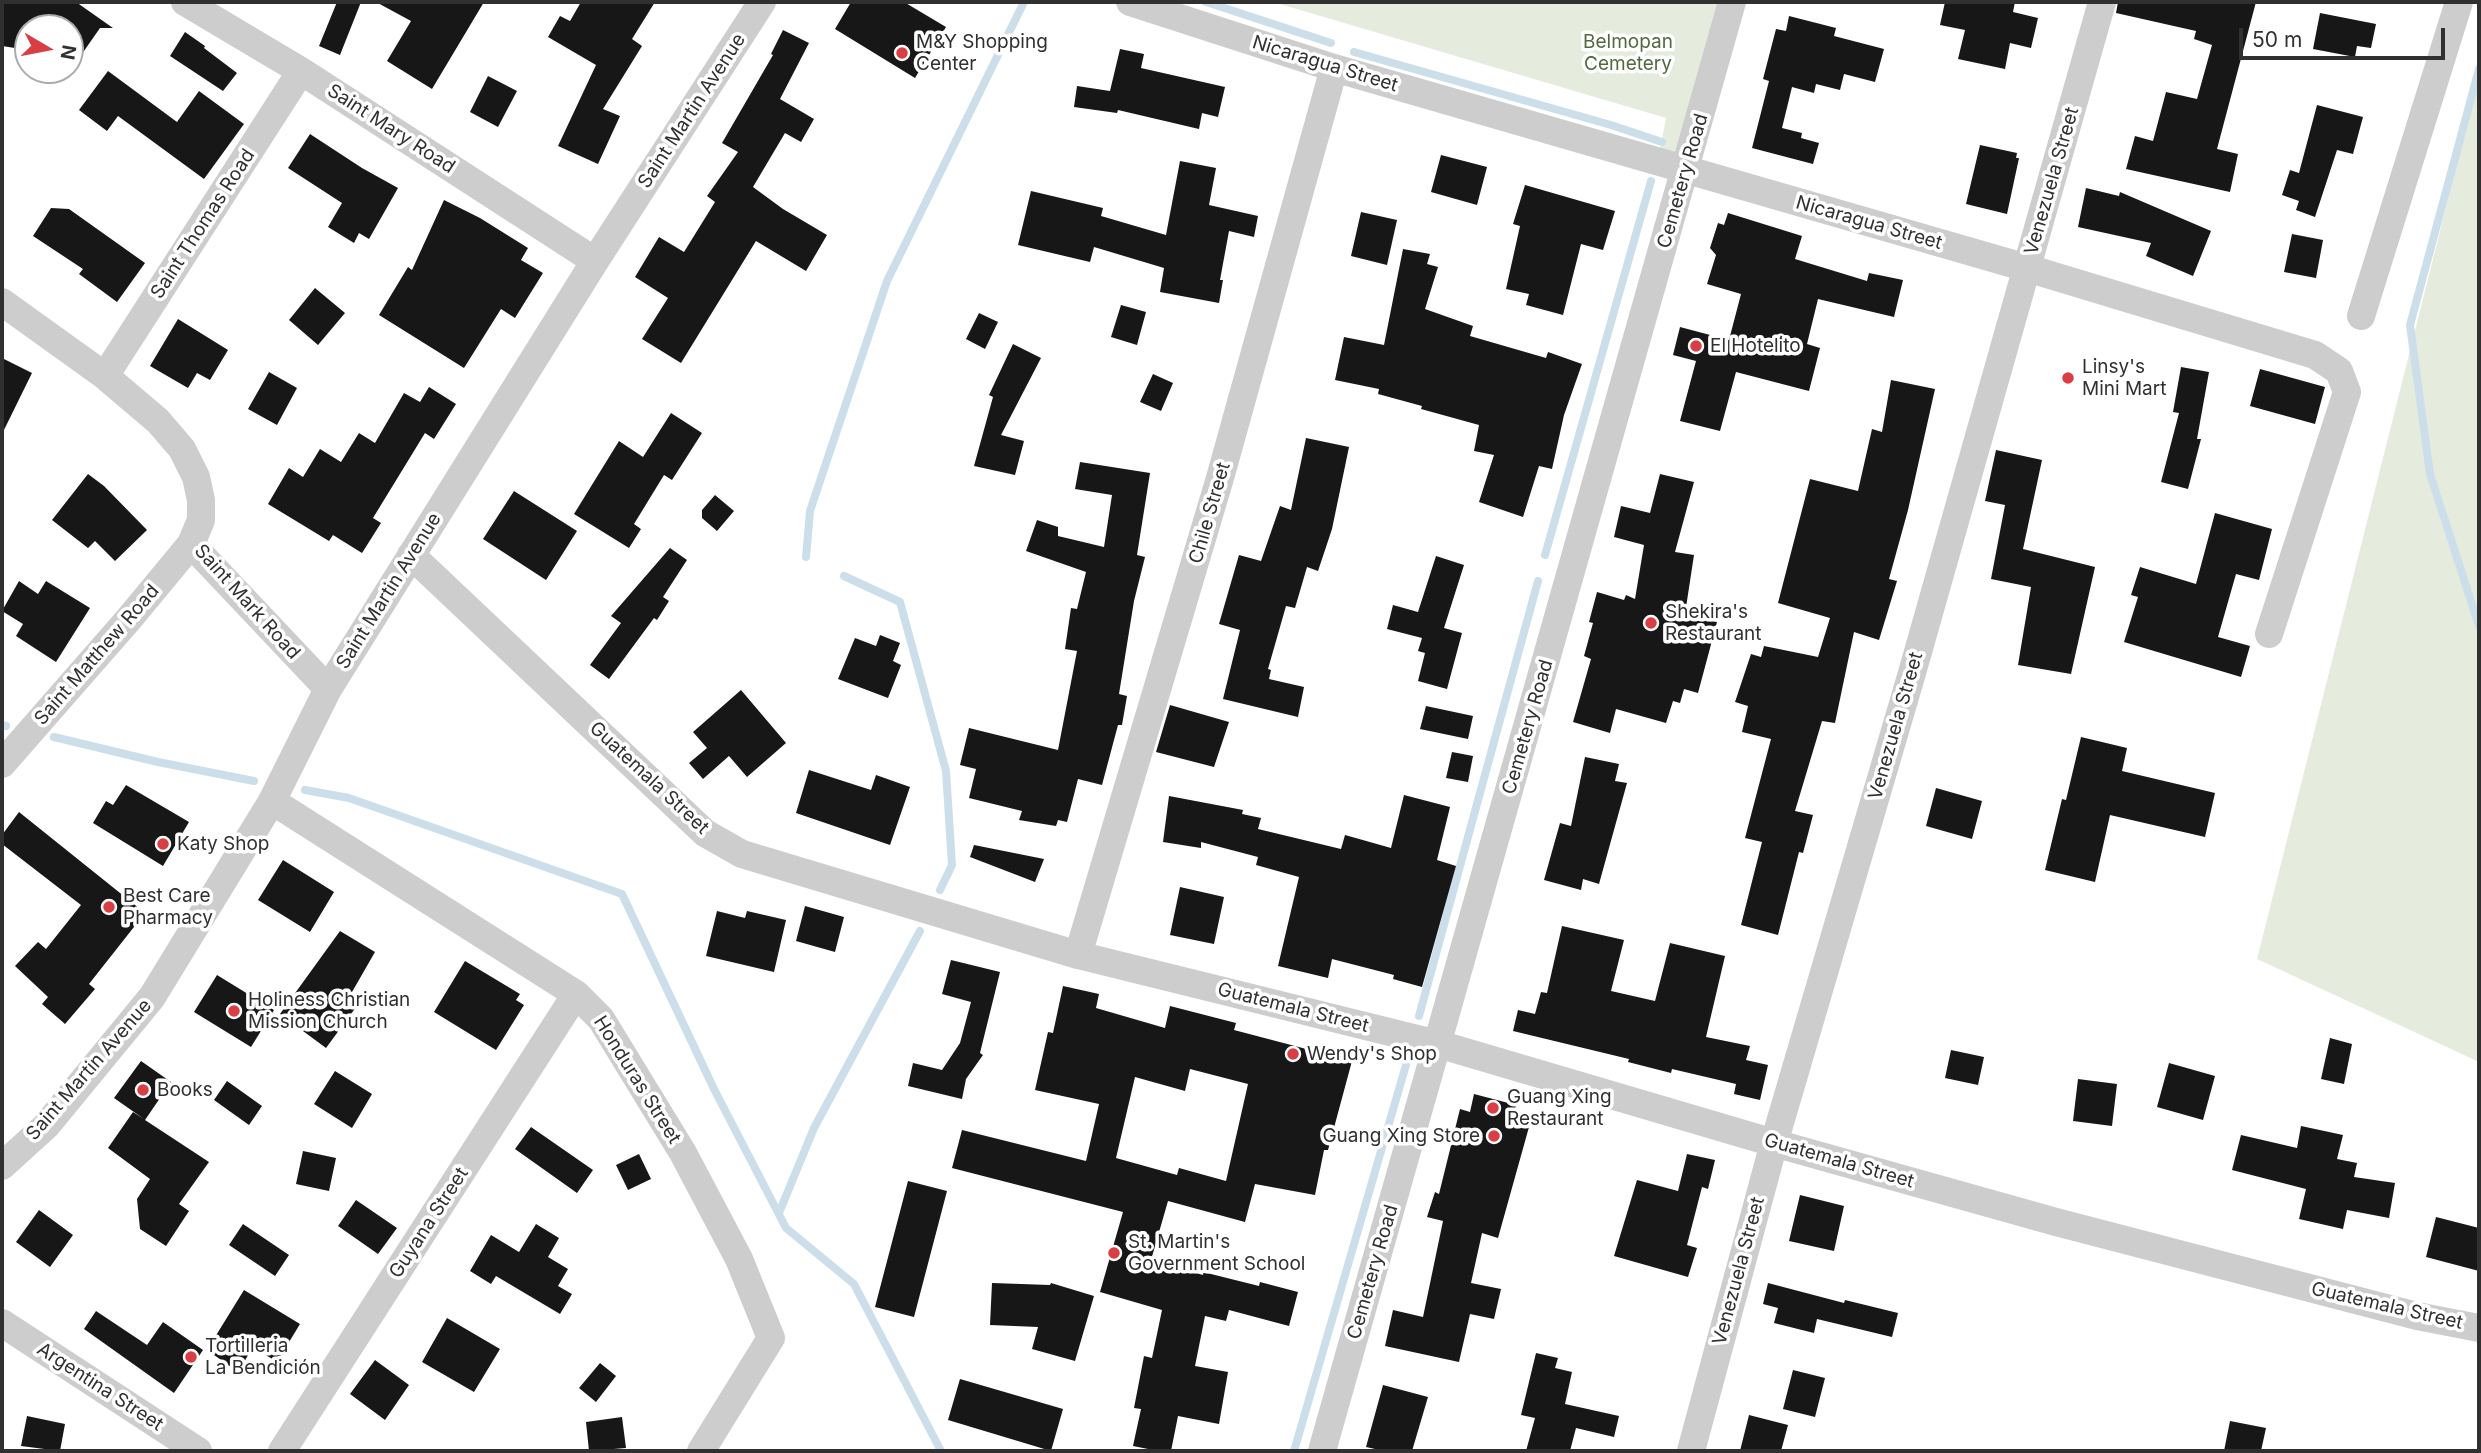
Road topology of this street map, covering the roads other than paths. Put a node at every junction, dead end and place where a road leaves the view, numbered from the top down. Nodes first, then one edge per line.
1 (185, 2) edge
2 (762, 2) edge
3 (1130, 2) edge
4 (1732, 2) edge
5 (2102, 2) edge
6 (2459, 2) edge
7 (1334, 68) junction
8 (301, 71) junction
9 (1687, 170) junction
10 (595, 261) junction
11 (2027, 268) junction
12 (2, 302) edge
13 (2361, 317) dead end
14 (105, 376) junction
15 (191, 544) junction
16 (411, 555) junction
17 (2269, 634) dead end
18 (328, 689) junction
19 (2, 764) edge
20 (272, 801) junction
21 (1078, 955) junction
22 (576, 994) junction
23 (1438, 1044) junction
24 (1773, 1143) junction
25 (2, 1166) edge
26 (2, 1323) edge
27 (2479, 1328) edge
28 (198, 1451) edge
29 (282, 1451) edge
30 (701, 1451) edge
31 (1322, 1451) edge
32 (1691, 1451) edge

1 - 8 street, Saint Mary Road
2 - 10 street, Saint Martin Avenue
3 - 7 street, Nicaragua Street
4 - 9 street, Cemetery Road
5 - 11 street, Venezuela Street
6 - 13 street
7 - 9 street, Nicaragua Street
7 - 21 street, Chile Street
8 - 10 street, Saint Mary Road
8 - 14 street, Saint Thomas Road
9 - 11 street, Nicaragua Street
9 - 23 street, Cemetery Road
10 - 16 street, Saint Martin Avenue
11 - 17 street, Nicaragua Street
11 - 24 street, Venezuela Street
12 - 14 street, Saint Mark Road
14 - 15 street, Saint Mark Road
15 - 18 street, Saint Mark Road
15 - 19 street, Saint Matthew Road
16 - 18 street, Saint Martin Avenue
16 - 21 street, Guatemala Street
18 - 20 street, Saint Martin Avenue
20 - 22 street, Honduras Street
20 - 25 street, Saint Martin Avenue
21 - 23 street, Guatemala Street
22 - 29 street, Guyana Street
22 - 30 street, Honduras Street
23 - 24 street, Guatemala Street
23 - 31 street, Cemetery Road
24 - 27 street, Guatemala Street
24 - 32 street, Venezuela Street
26 - 28 street, Argentina Street

